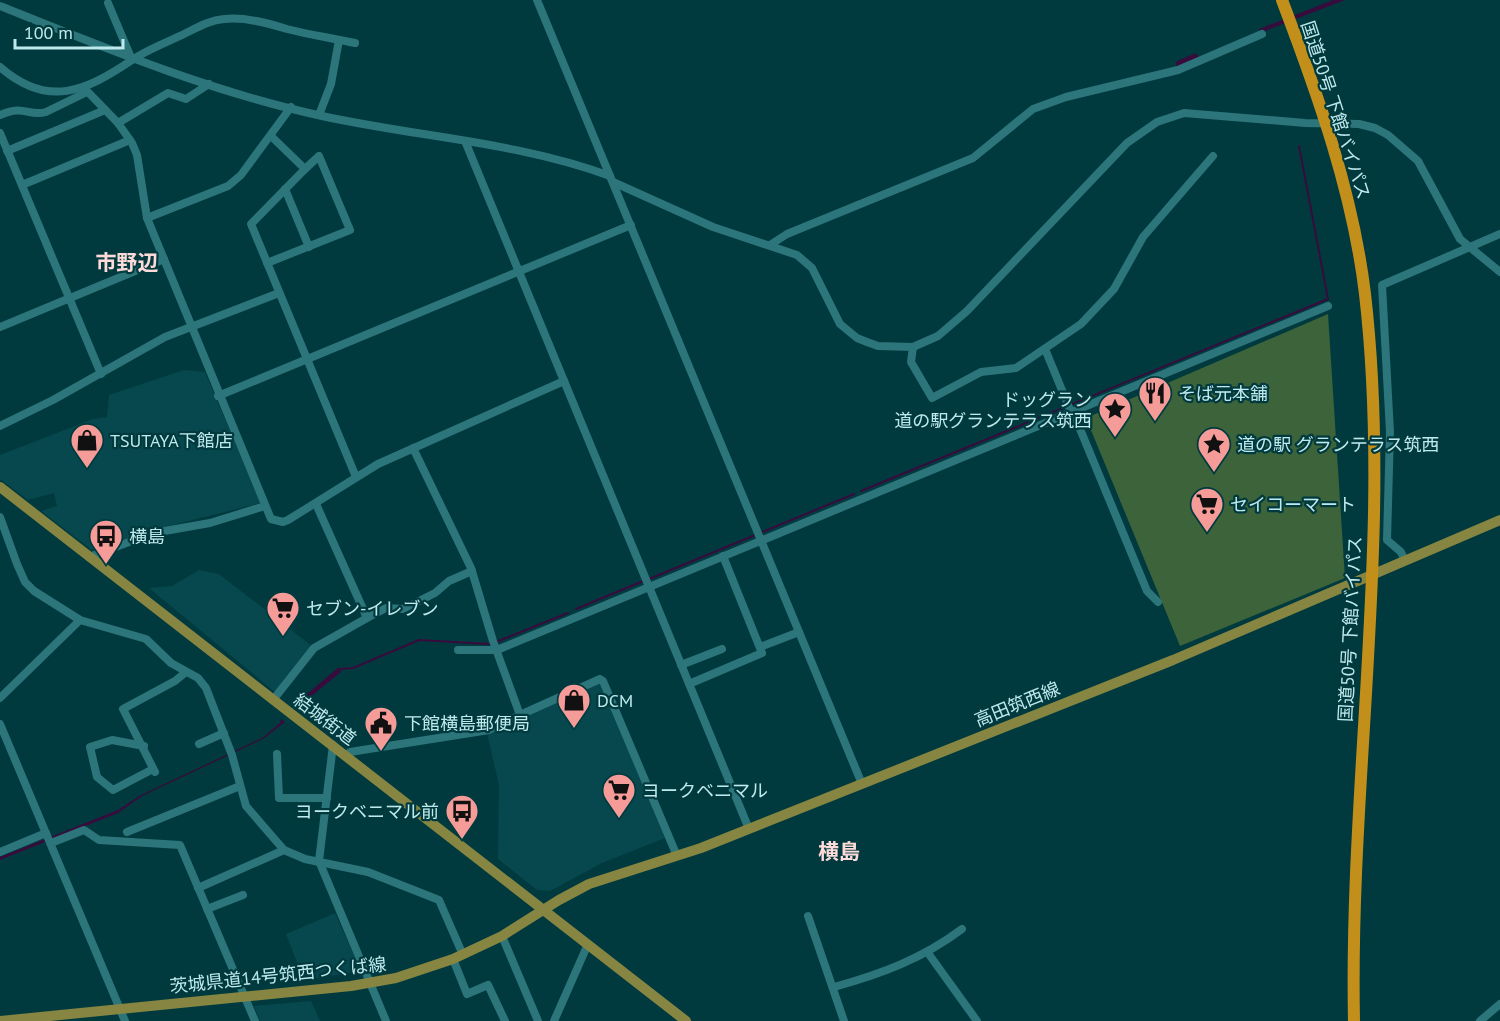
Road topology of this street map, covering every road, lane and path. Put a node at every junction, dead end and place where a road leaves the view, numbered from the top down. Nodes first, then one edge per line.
1 (537, 0) edge
2 (1282, 0) edge
3 (108, 3) dead end
4 (0, 6) edge
5 (1262, 34) dead end
6 (339, 39) junction
7 (355, 43) dead end
8 (132, 60) junction
9 (0, 67) edge
10 (209, 84) junction
11 (86, 90) junction
12 (291, 107) junction
13 (105, 110) junction
14 (0, 115) edge
15 (319, 116) junction
16 (118, 123) junction
17 (1326, 124) junction
18 (0, 133) edge
19 (272, 137) junction
20 (130, 140) junction
21 (465, 141) junction
22 (7, 151) junction
23 (1213, 156) dead end
24 (305, 169) junction
25 (612, 179) junction
26 (22, 185) junction
27 (285, 189) junction
28 (147, 218) junction
29 (631, 225) junction
30 (1500, 234) edge
31 (770, 245) junction
32 (309, 247) junction
33 (1469, 247) junction
34 (164, 259) junction
35 (267, 263) junction
36 (518, 271) junction
37 (1500, 272) edge
38 (279, 293) junction
39 (68, 299) junction
40 (1328, 306) dead end
41 (0, 327) edge
42 (193, 328) junction
43 (913, 347) junction
44 (1045, 349) junction
45 (306, 359) junction
46 (101, 374) junction
47 (564, 381) junction
48 (219, 396) junction
49 (1071, 409) junction
50 (0, 426) edge
51 (413, 448) junction
52 (356, 477) junction
53 (0, 487) edge
54 (316, 504) junction
55 (265, 506) junction
56 (0, 517) edge
57 (1500, 520) edge
58 (759, 536) junction
59 (723, 556) junction
60 (89, 557) junction
61 (1406, 561) junction
62 (472, 571) junction
63 (1371, 576) junction
64 (648, 586) junction
65 (1158, 602) dead end
66 (367, 618) junction
67 (80, 620) junction
68 (799, 632) junction
69 (495, 646) junction
70 (760, 647) junction
71 (722, 649) dead end
72 (458, 650) dead end
73 (681, 665) junction
74 (186, 672) junction
75 (689, 684) junction
76 (0, 698) edge
77 (273, 700) junction
78 (520, 715) junction
79 (0, 724) edge
80 (224, 733) junction
81 (199, 744) dead end
82 (333, 745) junction
83 (144, 746) junction
84 (277, 754) dead end
85 (347, 756) junction
86 (862, 784) junction
87 (240, 786) junction
88 (327, 798) junction
89 (749, 829) junction
90 (127, 832) dead end
91 (48, 838) junction
92 (284, 850) junction
93 (0, 852) edge
94 (677, 856) junction
95 (319, 861) junction
96 (198, 888) junction
97 (243, 895) dead end
98 (207, 909) junction
99 (544, 909) junction
100 (808, 916) dead end
101 (962, 929) dead end
102 (502, 936) junction
103 (588, 944) junction
104 (928, 953) junction
105 (458, 957) junction
106 (370, 984) junction
107 (834, 987) junction
108 (244, 996) junction
109 (1500, 1004) edge
110 (120, 1009) junction
111 (0, 1021) edge
112 (125, 1021) edge
113 (255, 1021) edge
114 (386, 1021) edge
115 (505, 1021) edge
116 (538, 1021) edge
117 (554, 1021) edge
118 (686, 1021) edge
119 (844, 1021) edge
120 (977, 1021) edge
121 (1354, 1021) edge
122 (1480, 1021) edge

1 - 25 street
2 - 17 highway, 国道50号 下館バイパス
3 - 8 street
4 - 8 street
5 - 31 street
6 - 7 street
6 - 8 street
6 - 15 street
8 - 10 street
8 - 11 street
9 - 11 street
10 - 12 street
10 - 16 street
11 - 13 street
11 - 14 street
12 - 15 street
12 - 19 street
13 - 16 street
13 - 22 street
15 - 21 street
16 - 20 street
17 - 33 street
17 - 43 street
17 - 63 highway, 国道50号 下館バイパス
18 - 22 street
19 - 24 street
19 - 28 street
20 - 26 street
20 - 28 street
21 - 25 street
21 - 36 street
22 - 26 street
23 - 44 street
24 - 27 street
24 - 32 street
25 - 29 street
25 - 31 street
26 - 39 street
27 - 32 street
27 - 35 street
28 - 34 street
29 - 36 street
29 - 58 street
30 - 33 street
31 - 43 street
32 - 35 street
33 - 37 street
33 - 61 street
34 - 39 street
34 - 42 street
35 - 38 street
36 - 45 street
36 - 47 street
38 - 42 street
38 - 45 street
39 - 41 street
39 - 46 street
40 - 49 street
42 - 46 street
42 - 48 street
43 - 44 street
44 - 49 street
45 - 48 street
45 - 52 street
46 - 50 street
47 - 51 street
47 - 64 street
48 - 55 street
49 - 58 street
49 - 65 street
51 - 52 street
51 - 62 street
52 - 54 street
53 - 60 main road, 結城街道
54 - 55 street
54 - 66 street
55 - 60 street
56 - 67 street
57 - 61 main road, 高田筑西線
58 - 59 street
58 - 68 street
59 - 64 street
59 - 70 street
60 - 77 main road, 結城街道
61 - 63 main road, 高田筑西線
62 - 66 street
62 - 69 street
63 - 86 main road, 高田筑西線
63 - 121 highway, 国道50号 下館バイパス
64 - 69 street
64 - 73 street
66 - 77 street
67 - 74 street
67 - 76 street
68 - 70 street
68 - 86 street
69 - 72 street
69 - 78 street
70 - 75 street
71 - 73 street
73 - 75 street
74 - 80 street
74 - 83 street
75 - 89 street
77 - 82 main road, 結城街道
78 - 85 street
78 - 94 street
79 - 91 street
80 - 81 street
80 - 87 street
82 - 85 main road, 結城街道
82 - 88 street
83 - 83 street
84 - 88 street
85 - 99 main road, 結城街道
86 - 89 main road, 高田筑西線
87 - 90 street
87 - 92 street
88 - 95 street
89 - 94 main road, 高田筑西線
91 - 93 street
91 - 96 street
91 - 110 street
92 - 95 street
92 - 96 street
94 - 99 main road, 高田筑西線
95 - 105 street
95 - 106 street
96 - 98 street
97 - 98 street
98 - 108 street
99 - 102 main road, 茨城県道14号筑西つくば線
99 - 103 main road, 結城街道
100 - 107 street
101 - 104 street
102 - 105 main road, 茨城県道14号筑西つくば線
102 - 116 street
103 - 117 street
103 - 118 main road, 結城街道
104 - 107 street
104 - 120 street
105 - 106 main road, 茨城県道14号筑西つくば線
105 - 115 street
106 - 108 main road, 茨城県道14号筑西つくば線
106 - 114 street
107 - 119 street
108 - 110 main road, 茨城県道14号筑西つくば線
108 - 113 street
109 - 122 street
110 - 111 main road, 茨城県道14号筑西つくば線
110 - 112 street

